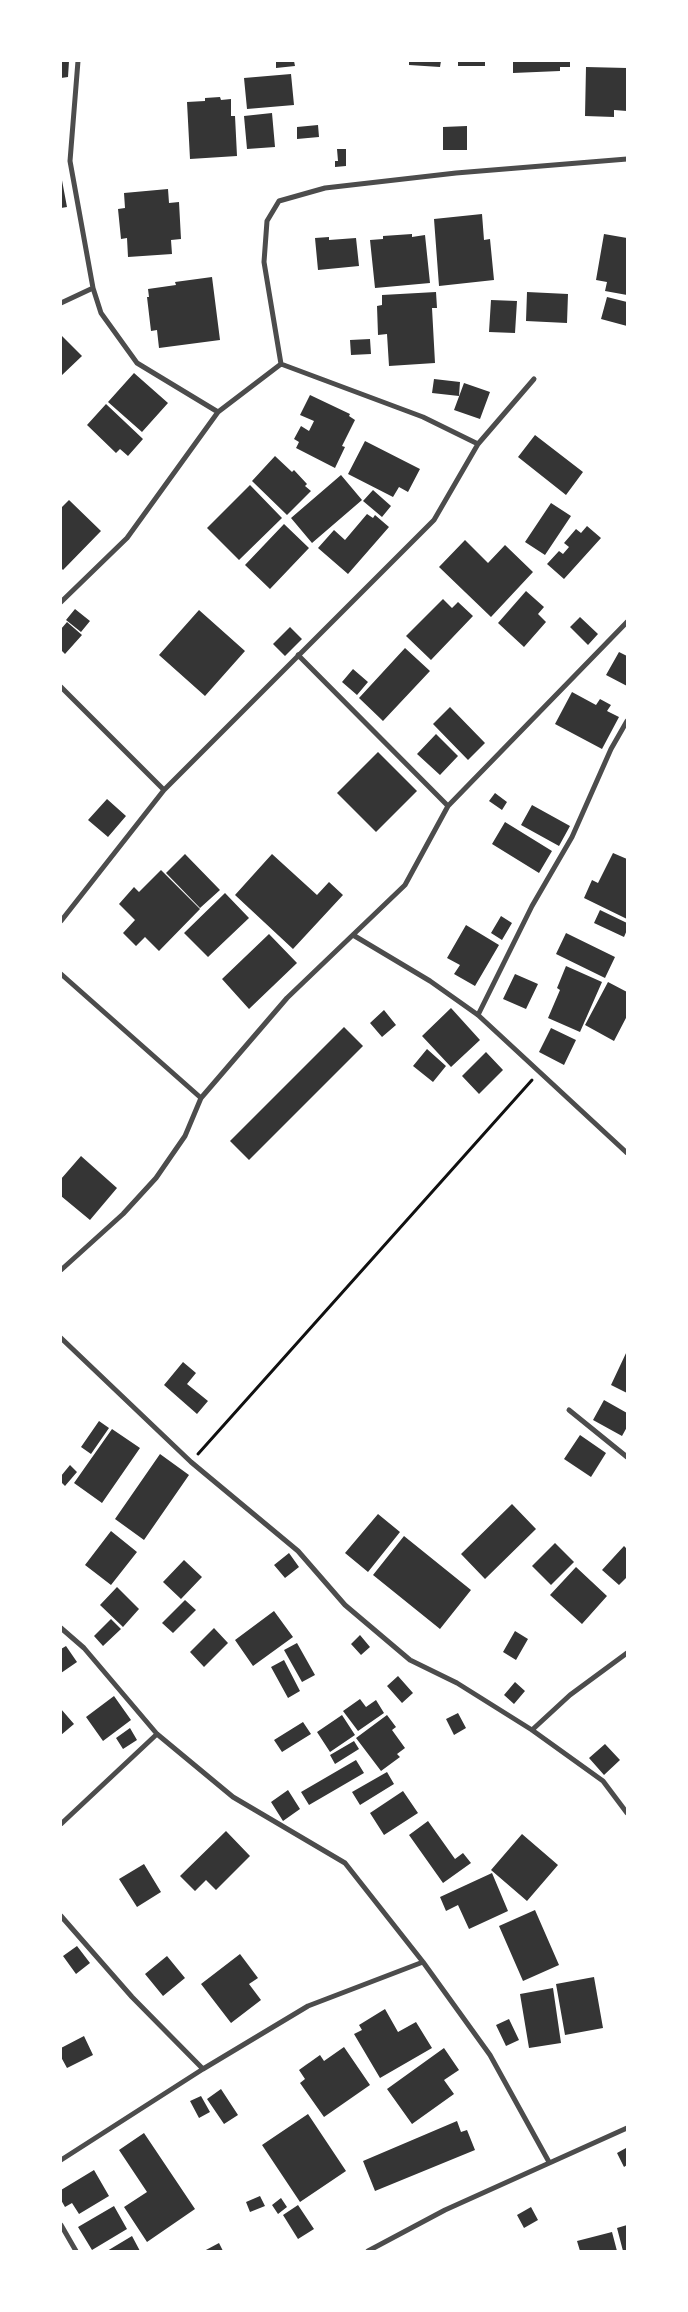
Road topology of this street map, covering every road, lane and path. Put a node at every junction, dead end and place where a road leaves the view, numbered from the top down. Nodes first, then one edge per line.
1 (78, 61) edge
2 (627, 159) edge
3 (93, 288) junction
4 (61, 303) edge
5 (281, 364) junction
6 (534, 379) dead end
7 (218, 412) junction
8 (478, 444) junction
9 (61, 602) edge
10 (627, 622) edge
11 (298, 655) junction
12 (61, 687) edge
13 (627, 721) edge
14 (164, 790) junction
15 (448, 806) junction
16 (61, 922) edge
17 (353, 935) junction
18 (61, 974) edge
19 (478, 1014) junction
20 (540, 1071) junction
21 (201, 1098) junction
22 (627, 1153) edge
23 (61, 1270) edge
24 (61, 1338) edge
25 (569, 1410) dead end
26 (627, 1458) edge
27 (191, 1462) junction
28 (61, 1628) edge
29 (627, 1653) edge
30 (532, 1730) junction
31 (157, 1734) junction
32 (627, 1813) edge
33 (61, 1824) edge
34 (61, 1916) edge
35 (423, 1962) junction
36 (203, 2068) junction
37 (627, 2128) edge
38 (61, 2160) edge
39 (550, 2162) junction
40 (61, 2225) edge
41 (76, 2251) edge
42 (368, 2251) edge

1 - 3 street
2 - 5 street
3 - 4 street
3 - 7 street
5 - 7 street
5 - 8 street
6 - 8 street
7 - 9 street
8 - 11 street
10 - 15 street
11 - 14 street
11 - 15 street
12 - 14 street
13 - 19 street
14 - 16 street
15 - 17 street
17 - 19 street
17 - 21 street
18 - 21 street
19 - 20 street
20 - 22 street
20 - 27 path
21 - 23 street
24 - 27 street
25 - 26 street
27 - 30 street
28 - 31 street
29 - 30 street
30 - 32 street
31 - 33 street
31 - 35 street
34 - 36 street
35 - 36 street
35 - 39 street
36 - 38 street
37 - 39 street
39 - 42 street
40 - 41 street

